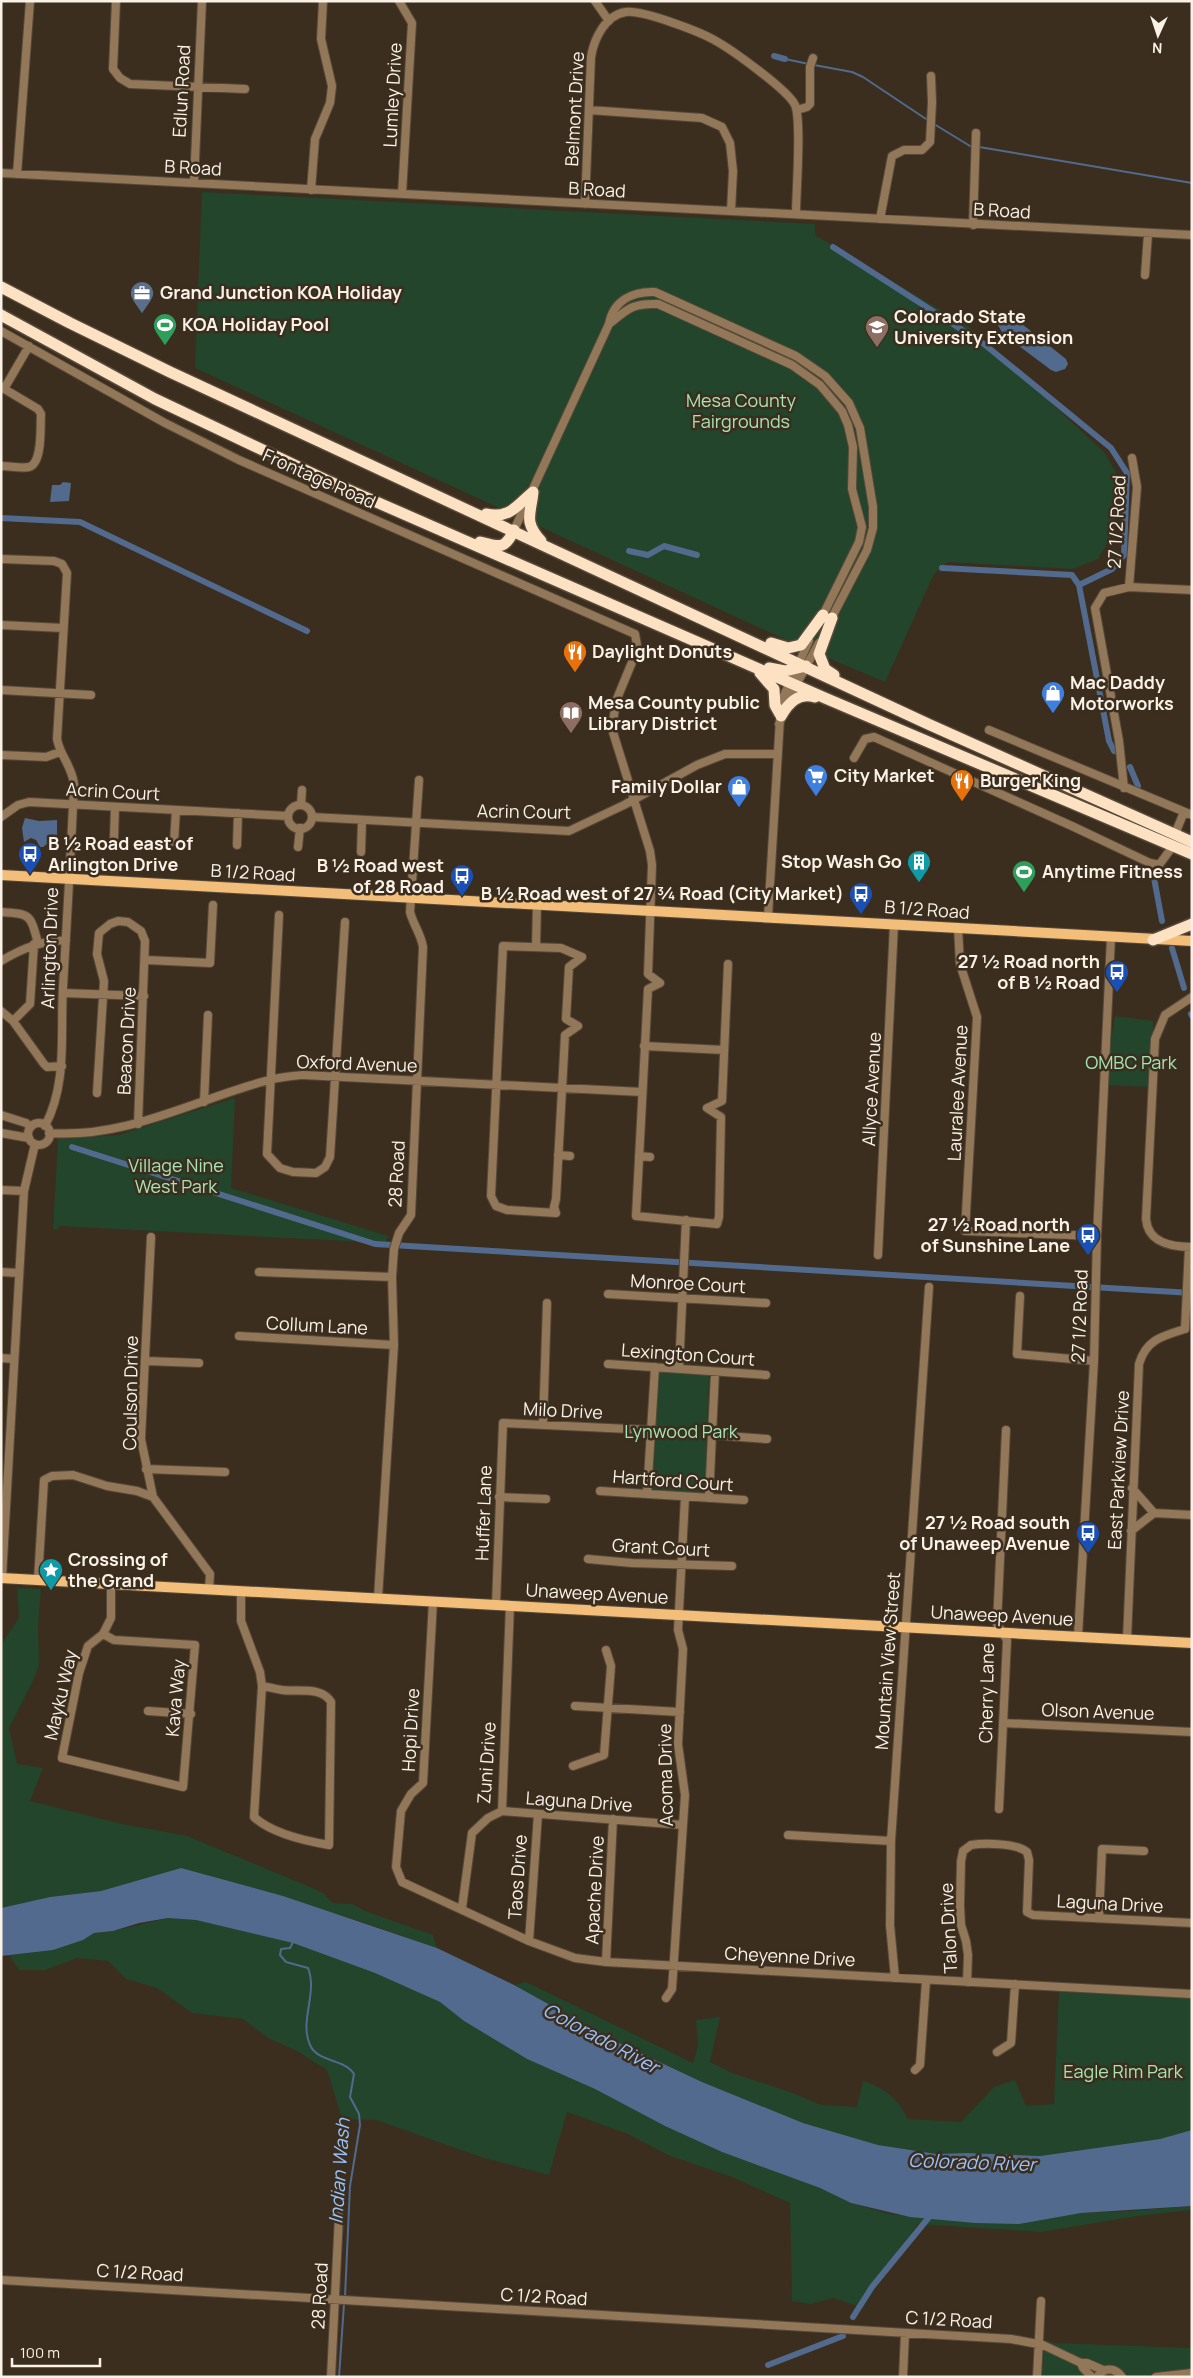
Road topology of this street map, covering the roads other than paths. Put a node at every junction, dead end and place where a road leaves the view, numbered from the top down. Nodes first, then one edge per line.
1 (30, 1) edge
2 (116, 1) edge
3 (202, 1) edge
4 (323, 1) edge
5 (399, 1) edge
6 (595, 1) edge
7 (609, 21) junction
8 (813, 58) dead end
9 (931, 76) dead end
10 (197, 86) junction
11 (245, 89) dead end
12 (589, 110) junction
13 (797, 110) junction
14 (976, 133) dead end
15 (1, 173) edge
16 (17, 174) junction
17 (194, 183) junction
18 (311, 190) junction
19 (402, 194) junction
20 (585, 204) junction
21 (731, 211) junction
22 (796, 214) junction
23 (880, 219) junction
24 (973, 224) junction
25 (1148, 234) junction
26 (1192, 235) edge
27 (1145, 275) dead end
28 (1, 287) edge
29 (1, 315) edge
30 (609, 324) junction
31 (1, 331) edge
32 (29, 346) junction
33 (3, 388) edge
34 (1132, 458) dead end
35 (1, 466) edge
36 (533, 492) junction
37 (471, 510) junction
38 (514, 530) junction
39 (450, 534) junction
40 (543, 544) junction
41 (1, 559) edge
42 (1130, 587) junction
43 (1192, 590) edge
44 (686, 610) junction
45 (827, 617) junction
46 (1, 625) edge
47 (63, 628) junction
48 (800, 665) junction
49 (756, 668) junction
50 (792, 683) junction
51 (1, 690) edge
52 (60, 694) junction
53 (91, 695) dead end
54 (780, 718) junction
55 (928, 724) junction
56 (989, 730) dead end
57 (907, 733) junction
58 (60, 752) junction
59 (778, 754) junction
60 (1, 755) edge
61 (854, 758) dead end
62 (418, 780) dead end
63 (1124, 788) junction
64 (302, 790) dead end
65 (634, 799) junction
66 (73, 804) junction
67 (301, 805) junction
68 (115, 807) junction
69 (176, 810) junction
70 (238, 813) junction
71 (1188, 813) edge
72 (288, 816) junction
73 (1, 817) edge
74 (312, 818) junction
75 (362, 820) junction
76 (416, 824) junction
77 (300, 828) junction
78 (1140, 832) junction
79 (1175, 834) junction
80 (114, 838) dead end
81 (174, 842) dead end
82 (1192, 842) edge
83 (237, 845) dead end
84 (1173, 846) junction
85 (298, 847) dead end
86 (362, 852) dead end
87 (1192, 854) edge
88 (1, 875) edge
89 (68, 879) junction
90 (411, 898) junction
91 (538, 904) junction
92 (213, 905) dead end
93 (651, 910) junction
94 (1, 912) edge
95 (278, 915) dead end
96 (768, 917) junction
97 (345, 922) dead end
98 (894, 924) junction
99 (1192, 924) edge
100 (958, 928) junction
101 (1111, 937) junction
102 (66, 940) junction
103 (1153, 940) junction
104 (1192, 941) edge
105 (36, 943) junction
106 (536, 947) junction
107 (146, 960) junction
108 (1, 961) edge
109 (728, 964) dead end
110 (63, 992) junction
111 (104, 994) junction
112 (144, 996) junction
113 (1192, 997) edge
114 (1, 1011) edge
115 (208, 1015) dead end
116 (13, 1021) junction
117 (644, 1046) junction
118 (724, 1050) junction
119 (62, 1066) junction
120 (334, 1076) junction
121 (270, 1079) junction
122 (416, 1080) junction
123 (497, 1085) junction
124 (562, 1088) junction
125 (642, 1092) junction
126 (97, 1093) dead end
127 (204, 1102) junction
128 (1, 1115) edge
129 (138, 1124) junction
130 (45, 1126) junction
131 (31, 1127) junction
132 (1, 1133) edge
133 (49, 1133) junction
134 (29, 1138) junction
135 (35, 1144) junction
136 (558, 1155) junction
137 (570, 1156) dead end
138 (639, 1156) junction
139 (650, 1157) dead end
140 (1, 1190) edge
141 (24, 1191) junction
142 (686, 1220) junction
143 (1097, 1236) junction
144 (151, 1237) dead end
145 (1190, 1247) edge
146 (878, 1255) dead end
147 (1, 1272) edge
148 (18, 1272) junction
149 (259, 1272) dead end
150 (392, 1277) junction
151 (930, 1287) dead end
152 (608, 1294) dead end
153 (1020, 1296) dead end
154 (682, 1299) junction
155 (547, 1303) dead end
156 (766, 1303) dead end
157 (1188, 1330) edge
158 (239, 1336) dead end
159 (394, 1345) junction
160 (1, 1358) edge
161 (14, 1359) junction
162 (146, 1361) junction
163 (1094, 1361) junction
164 (199, 1363) dead end
165 (608, 1364) dead end
166 (655, 1367) junction
167 (679, 1369) junction
168 (715, 1372) junction
169 (766, 1375) dead end
170 (503, 1423) joint
171 (543, 1425) junction
172 (650, 1430) junction
173 (1006, 1430) dead end
174 (712, 1435) junction
175 (5, 1436) edge
176 (767, 1439) dead end
177 (146, 1469) junction
178 (225, 1472) dead end
179 (1132, 1488) junction
180 (600, 1491) dead end
181 (647, 1494) junction
182 (153, 1497) junction
183 (499, 1497) junction
184 (685, 1497) junction
185 (4, 1498) edge
186 (709, 1498) junction
187 (546, 1499) dead end
188 (744, 1500) dead end
189 (1154, 1514) junction
190 (1192, 1515) edge
191 (1131, 1531) junction
192 (588, 1558) dead end
193 (682, 1564) junction
194 (732, 1566) dead end
195 (1, 1578) edge
196 (38, 1580) junction
197 (110, 1584) junction
198 (209, 1589) junction
199 (241, 1591) junction
200 (378, 1598) junction
201 (433, 1601) junction
202 (496, 1604) junction
203 (510, 1606) junction
204 (679, 1615) junction
205 (906, 1627) junction
206 (1002, 1632) junction
207 (103, 1634) junction
208 (1078, 1636) junction
209 (1127, 1639) junction
210 (1192, 1643) edge
211 (606, 1650) dead end
212 (262, 1686) junction
213 (575, 1706) dead end
214 (609, 1708) junction
215 (148, 1711) dead end
216 (680, 1712) junction
217 (191, 1714) junction
218 (1002, 1723) junction
219 (1192, 1732) edge
220 (573, 1766) dead end
221 (183, 1787) joint
222 (999, 1809) dead end
223 (502, 1811) junction
224 (538, 1814) junction
225 (613, 1819) junction
226 (683, 1824) junction
227 (788, 1835) dead end
228 (890, 1841) junction
229 (1144, 1851) dead end
230 (402, 1882) joint
231 (462, 1908) junction
232 (1026, 1912) joint
233 (1099, 1918) junction
234 (1192, 1923) edge
235 (529, 1941) junction
236 (606, 1962) junction
237 (674, 1966) junction
238 (895, 1978) junction
239 (926, 1981) junction
240 (967, 1982) junction
241 (1015, 1984) junction
242 (1192, 1994) edge
243 (666, 1998) dead end
244 (996, 2052) dead end
245 (915, 2070) dead end
246 (339, 2216) dead end
247 (1, 2280) edge
248 (335, 2300) junction
249 (1041, 2301) dead end
250 (905, 2333) junction
251 (1039, 2344) junction
252 (1081, 2363) junction
253 (1103, 2370) junction
254 (1192, 2373) edge
255 (331, 2377) edge
256 (903, 2377) edge
257 (1037, 2377) edge
258 (1092, 2377) edge
259 (1097, 2377) edge
260 (1123, 2377) edge
261 (1156, 2377) edge

1 - 16 street
2 - 10 street
3 - 10 street, Edlun Road
4 - 18 street
5 - 19 street, Lumley Drive
6 - 7 street
7 - 12 street, Belmont Drive
7 - 13 street
8 - 13 street
9 - 23 street
10 - 11 street
10 - 17 street, Edlun Road
12 - 20 street, Belmont Drive
12 - 21 street
13 - 22 street
14 - 24 street
15 - 16 street, B Road
16 - 17 street, B Road
17 - 18 street, B Road
18 - 19 street, B Road
19 - 20 street, B Road
20 - 21 street, B Road
21 - 22 street, B Road
22 - 23 street, B Road
23 - 24 street, B Road
24 - 25 street, B Road
25 - 26 street, B Road
25 - 27 street
28 - 37 highway
29 - 39 highway
30 - 36 street
30 - 45 street
30 - 45 street
31 - 32 street, Frontage Road
32 - 33 street
32 - 65 street, Frontage Road
33 - 35 street
34 - 42 street, 27 1/2 Road
36 - 37 highway
36 - 38 street
36 - 40 highway
37 - 38 highway
38 - 39 highway
38 - 40 highway
39 - 49 highway
40 - 44 highway
41 - 47 street, Arlington Drive
42 - 43 street
42 - 63 street
44 - 45 highway
44 - 48 highway
45 - 48 street
45 - 55 highway
46 - 47 street
47 - 52 street, Arlington Drive
48 - 49 highway
48 - 50 street
48 - 55 highway
49 - 50 highway
49 - 54 highway
50 - 54 street
50 - 57 highway
51 - 52 street
52 - 53 street
52 - 58 street, Arlington Drive
54 - 57 highway
54 - 59 street
55 - 79 highway
56 - 63 street
57 - 78 highway
58 - 60 street
58 - 66 street, Arlington Drive
59 - 65 street, Acrin Court
59 - 96 street
61 - 84 street
62 - 76 street, 28 Road
63 - 71 street
64 - 67 street
65 - 76 street, Acrin Court
65 - 93 street
66 - 68 street, Acrin Court
66 - 73 street, Acrin Court
66 - 89 street, Arlington Drive
67 - 72 street
67 - 74 street
68 - 69 street, Acrin Court
68 - 80 street
69 - 70 street, Acrin Court
69 - 81 street
70 - 72 street, Acrin Court
70 - 83 street
71 - 79 street
72 - 77 street
74 - 75 street, Acrin Court
74 - 77 street
75 - 76 street, Acrin Court
75 - 86 street
76 - 90 street, 28 Road
77 - 85 street
78 - 79 highway
78 - 84 highway
79 - 82 highway
82 - 84 highway
84 - 87 highway
88 - 89 main road, B 1/2 Road
89 - 90 main road, B 1/2 Road
89 - 102 street, Arlington Drive
90 - 91 main road, B 1/2 Road
90 - 122 street, 28 Road
91 - 93 main road, B 1/2 Road
91 - 106 street
92 - 107 street
93 - 96 main road, B 1/2 Road
93 - 117 street
94 - 105 street
95 - 121 street
96 - 98 main road, B 1/2 Road
97 - 120 street
98 - 100 main road, B 1/2 Road
98 - 146 street, Allyce Avenue
99 - 103 highway
100 - 101 main road, B 1/2 Road
100 - 143 street, Lauralee Avenue
101 - 103 main road, B 1/2 Road
101 - 143 street, 27 1/2 Road
102 - 105 street
102 - 110 street, Arlington Drive
103 - 104 main road, B 1/2 Road
105 - 108 street
105 - 116 street
106 - 123 street
106 - 124 street
107 - 111 street, Beacon Drive
107 - 112 street, Beacon Drive
109 - 118 street
110 - 111 street
110 - 119 street, Arlington Drive
111 - 112 street
111 - 126 street
112 - 129 street, Beacon Drive
113 - 145 street
114 - 116 street
115 - 127 street
116 - 119 street
117 - 118 street
117 - 125 street
118 - 142 street
119 - 130 street, Arlington Drive
120 - 121 street, Oxford Avenue
120 - 121 street
120 - 122 street, Oxford Avenue
121 - 127 street, Oxford Avenue
122 - 123 street, Oxford Avenue
122 - 150 street, 28 Road
123 - 124 street, Oxford Avenue
123 - 136 street
124 - 125 street, Oxford Avenue
124 - 136 street
125 - 138 street
127 - 129 street, Oxford Avenue
128 - 131 street
129 - 133 street, Oxford Avenue
130 - 131 street
130 - 133 street
131 - 134 street
132 - 134 street
133 - 135 street
134 - 135 street
135 - 141 street
136 - 137 street
138 - 139 street
138 - 142 street
140 - 141 street
141 - 148 street
142 - 154 street
143 - 163 street, 27 1/2 Road
144 - 162 street, Coulson Drive
145 - 157 street
147 - 148 street
148 - 161 street
149 - 150 street
150 - 159 street, 28 Road
151 - 205 street, Mountain View Street
152 - 154 street, Monroe Court
153 - 163 street
154 - 156 street, Monroe Court
154 - 167 street
155 - 171 street
157 - 179 street, East Parkview Drive
158 - 159 street, Collum Lane
159 - 200 street, 28 Road
160 - 161 street
161 - 175 street
162 - 164 street
162 - 177 street, Coulson Drive
163 - 208 street, 27 1/2 Road
165 - 166 street, Lexington Court
166 - 167 street, Lexington Court
166 - 172 street
167 - 168 street, Lexington Court
168 - 169 street, Lexington Court
168 - 174 street
170 - 171 street, Milo Drive
170 - 183 street, Huffer Lane
171 - 172 street, Milo Drive
172 - 181 street
173 - 206 street, Cherry Lane
174 - 176 street
174 - 186 street
175 - 185 street
177 - 178 street
177 - 182 street, Coulson Drive
179 - 189 street
179 - 191 street, East Parkview Drive
180 - 181 street, Hartford Court
181 - 184 street, Hartford Court
182 - 196 street
182 - 198 street, Coulson Drive
183 - 187 street
183 - 202 street, Huffer Lane
184 - 186 street, Hartford Court
184 - 193 street, Acoma Drive
185 - 195 street
186 - 188 street, Hartford Court
189 - 190 street
189 - 191 street
191 - 209 street, East Parkview Drive
192 - 193 street, Grant Court
193 - 194 street, Grant Court
193 - 204 street, Acoma Drive
195 - 196 main road, Unaweep Avenue
196 - 197 main road, Unaweep Avenue
197 - 198 main road, Unaweep Avenue
197 - 207 street, Mayku Way
198 - 199 main road, Unaweep Avenue
199 - 200 main road, Unaweep Avenue
199 - 212 street
200 - 201 main road, Unaweep Avenue
201 - 202 main road, Unaweep Avenue
201 - 230 street, Hopi Drive
202 - 203 main road, Unaweep Avenue
203 - 204 main road, Unaweep Avenue
203 - 223 street, Zuni Drive
204 - 205 main road, Unaweep Avenue
204 - 216 street, Acoma Drive
205 - 206 main road, Unaweep Avenue
205 - 228 street, Mountain View Street
206 - 208 main road, Unaweep Avenue
206 - 218 street, Cherry Lane
207 - 217 street, Kava Way
207 - 221 street, Mayku Way
208 - 209 main road, Unaweep Avenue
209 - 210 main road, Unaweep Avenue
211 - 214 street
212 - 212 street
213 - 214 street
214 - 216 street
214 - 220 street
215 - 217 street
216 - 226 street, Acoma Drive
217 - 221 street, Kava Way
218 - 219 street, Olson Avenue
218 - 222 street, Cherry Lane
223 - 224 street, Laguna Drive
223 - 231 street, Zuni Drive
224 - 225 street, Laguna Drive
224 - 235 street, Taos Drive
225 - 226 street, Laguna Drive
225 - 236 street, Apache Drive
226 - 237 street, Acoma Drive
227 - 228 street
228 - 238 street, Mountain View Street
229 - 233 street
230 - 231 street, Cheyenne Drive
231 - 235 street, Cheyenne Drive
232 - 233 street, Laguna Drive
232 - 240 street, Talon Drive
233 - 234 street, Laguna Drive
235 - 236 street, Cheyenne Drive
236 - 237 street, Cheyenne Drive
237 - 238 street, Cheyenne Drive
237 - 243 street, Acoma Drive
238 - 239 street, Cheyenne Drive
239 - 240 street, Cheyenne Drive
239 - 245 street
240 - 241 street, Cheyenne Drive
241 - 242 street, Cheyenne Drive
241 - 244 street
246 - 248 street, 28 Road
247 - 248 street, C 1/2 Road
248 - 250 street, C 1/2 Road
248 - 255 street, 28 Road
249 - 251 street
250 - 251 street, C 1/2 Road
250 - 256 street
251 - 252 street, C 1/2 Road
251 - 257 street
252 - 253 street, C 1/2 Road
252 - 258 street, C 1/2 Road
253 - 259 street
253 - 260 street, C 1/2 Road
254 - 261 street

